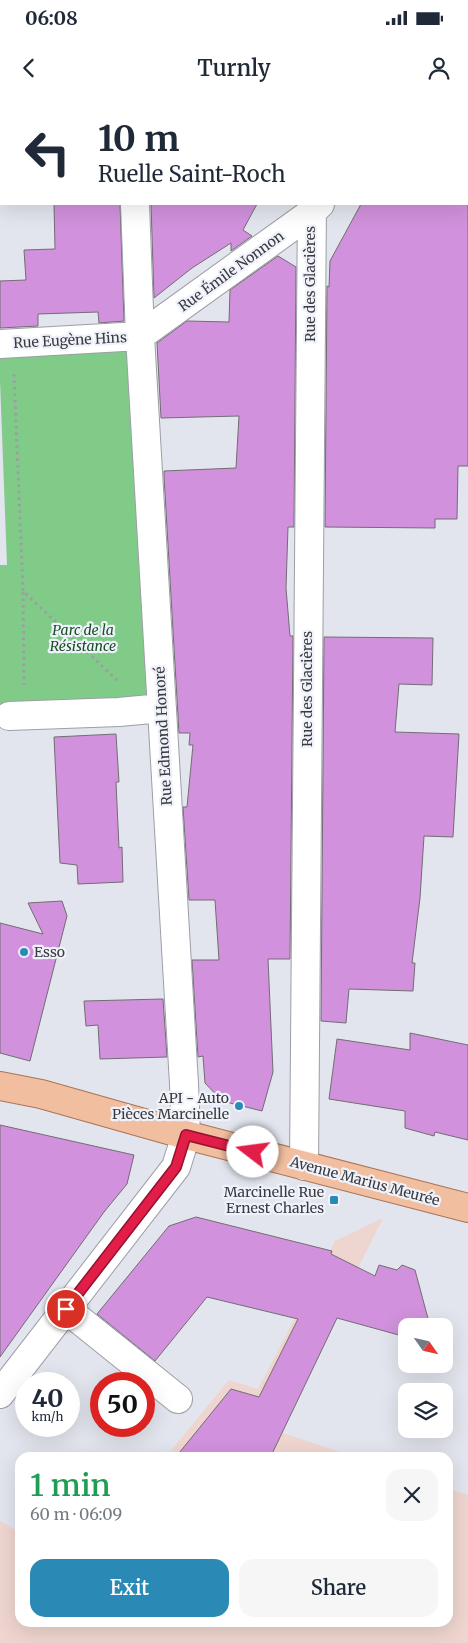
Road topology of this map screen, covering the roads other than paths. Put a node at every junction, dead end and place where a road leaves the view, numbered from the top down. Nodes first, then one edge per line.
1 (135, 205) edge
2 (314, 207) edge
3 (140, 336) junction
4 (6, 343) edge
5 (155, 709) junction
6 (17, 715) road end
7 (0, 1086) edge
8 (186, 1135) junction
9 (304, 1166) junction
10 (468, 1208) edge
11 (66, 1309) junction
12 (0, 1394) edge
13 (178, 1399) dead end

1 - 3 street, Rue Edmond Honoré
2 - 3 street, Rue Émile Nonnon
2 - 9 street, Rue des Glacières
3 - 4 street, Rue Eugène Hins
3 - 5 street, Rue Edmond Honoré
5 - 6 street
5 - 8 street, Rue Edmond Honoré
7 - 8 main road, Avenue Marius Meurée
8 - 9 main road, Avenue Marius Meurée
8 - 11 street, Rue Edmond Honoré
9 - 10 main road, Avenue Marius Meurée
11 - 12 street, Rue Edmond Honoré
11 - 13 street

